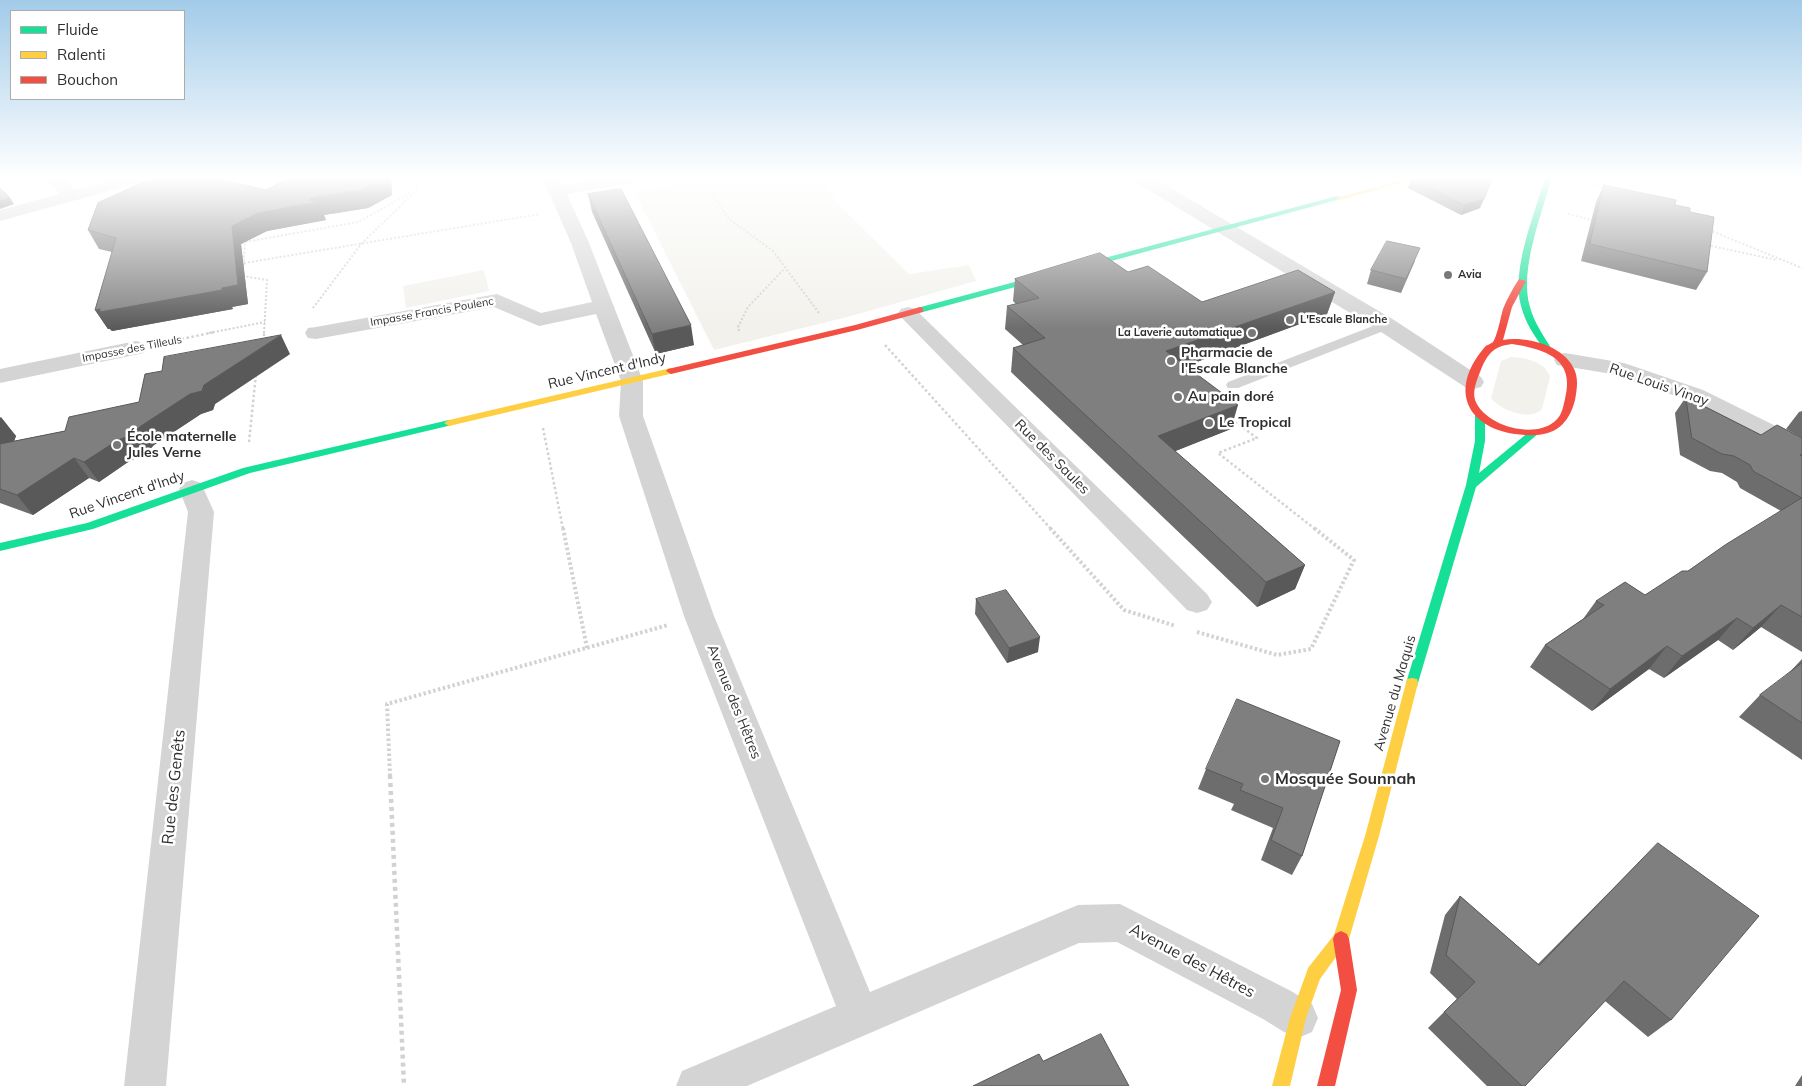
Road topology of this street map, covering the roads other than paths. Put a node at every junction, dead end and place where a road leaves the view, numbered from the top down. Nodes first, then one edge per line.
1 (572, 228) edge
2 (1224, 228) joint
3 (1535, 228) edge
4 (1522, 280) junction
5 (604, 306) junction
6 (908, 313) junction
7 (312, 323) road end
8 (1386, 325) junction
9 (1419, 347) junction
10 (136, 348) road end
11 (1490, 349) junction
12 (1556, 354) junction
13 (0, 376) edge
14 (632, 381) junction
15 (1473, 382) junction
16 (1233, 385) dead end
17 (1480, 415) junction
18 (1534, 432) junction
19 (1802, 449) edge
20 (1471, 485) junction
21 (192, 489) junction
22 (0, 547) edge
23 (1196, 602) dead end
24 (1341, 939) junction
25 (860, 1016) junction
26 (1298, 1018) junction
27 (145, 1086) edge
28 (697, 1086) edge
29 (1281, 1086) edge
30 (1326, 1086) edge

1 - 5 street
2 - 6 main road, Rue Vincent d'Indy
2 - 8 street
3 - 4 main road, Avenue du Maquis
4 - 11 main road, Avenue du Maquis
4 - 12 main road, Avenue du Maquis
5 - 7 street, Impasse Francis Poulenc
5 - 14 street
6 - 14 main road, Rue Vincent d'Indy
6 - 23 street, Rue des Saules
8 - 9 street
8 - 16 lane
9 - 11 street
9 - 15 street
10 - 13 street, Impasse des Tilleuls
11 - 12 main road
11 - 15 main road, Avenue du Maquis
12 - 18 main road, Avenue du Maquis
12 - 19 street, Rue Louis Vinay
14 - 21 main road, Rue Vincent d'Indy
14 - 25 street, Avenue des Hêtres
15 - 17 main road, Avenue du Maquis
17 - 18 main road, Avenue du Maquis
17 - 20 main road, Avenue du Maquis
18 - 20 main road, Avenue du Maquis
20 - 24 main road, Avenue du Maquis
21 - 22 main road, Rue Vincent d'Indy
21 - 27 street, Rue des Genêts
24 - 26 main road, Avenue du Maquis
24 - 30 main road, Avenue du Maquis
25 - 26 street, Avenue des Hêtres
25 - 28 street, Avenue des Hêtres
26 - 29 main road, Avenue du Maquis

